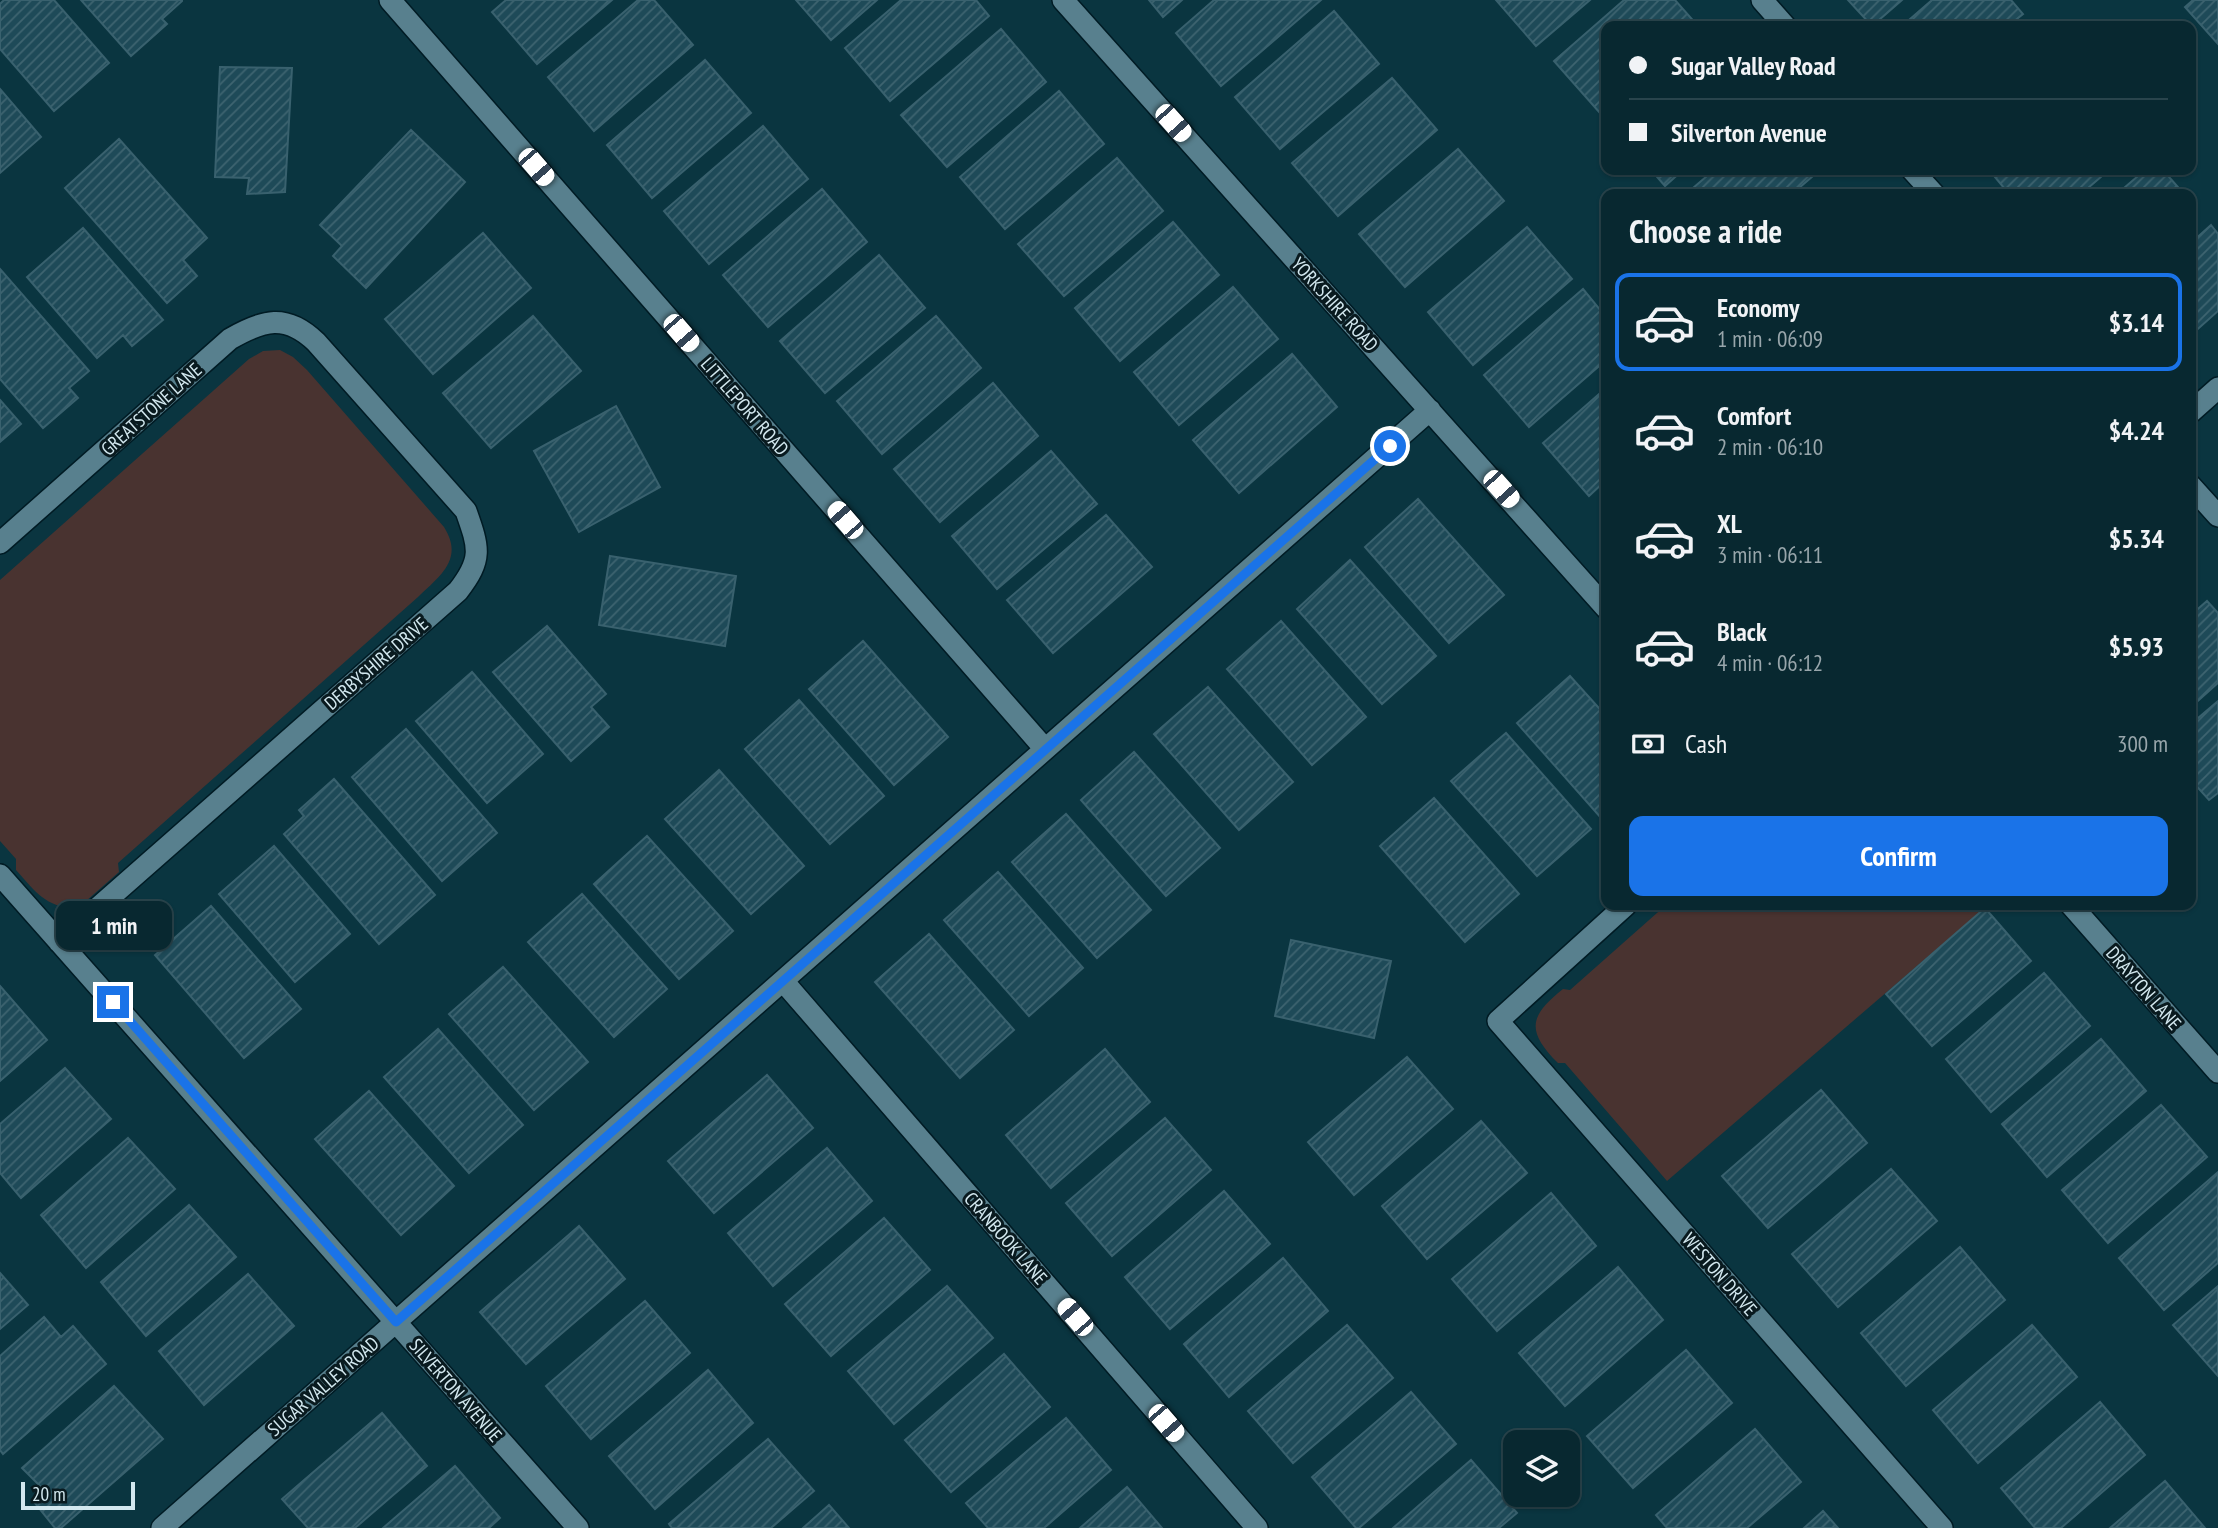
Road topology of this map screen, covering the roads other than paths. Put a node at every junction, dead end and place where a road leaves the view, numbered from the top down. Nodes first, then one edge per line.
1 (390, 0) edge
2 (1063, 0) edge
3 (1762, 0) edge
4 (1781, 21) edge
5 (1917, 175) edge
6 (1929, 189) edge
7 (316, 342) joint
8 (2218, 388) edge
9 (2196, 408) edge
10 (1430, 410) junction
11 (2196, 492) edge
12 (2218, 516) edge
13 (0, 543) edge
14 (1601, 602) edge
15 (1045, 749) junction
16 (0, 875) edge
17 (1620, 910) edge
18 (2075, 910) edge
19 (60, 942) junction
20 (783, 981) junction
21 (2218, 1072) edge
22 (396, 1322) junction
23 (162, 1528) edge
24 (578, 1528) edge
25 (1257, 1528) edge
26 (1942, 1528) edge

1 - 15 street, LITTLEPORT ROAD
2 - 10 street, YORKSHIRE ROAD
3 - 4 street
5 - 6 street
7 - 13 street, GREATSTONE LANE
7 - 19 street, DERBYSHIRE DRIVE
8 - 9 street
10 - 14 street, YORKSHIRE ROAD
10 - 15 street, SUGAR VALLEY ROAD
11 - 12 street
15 - 20 street, SUGAR VALLEY ROAD
16 - 19 street, SILVERTON AVENUE
17 - 26 street, WESTON DRIVE
18 - 21 street, DRAYTON LANE
19 - 22 street, SILVERTON AVENUE
20 - 22 street, SUGAR VALLEY ROAD
20 - 25 street, CRANBOOK LANE
22 - 23 street, SUGAR VALLEY ROAD
22 - 24 street, SILVERTON AVENUE

